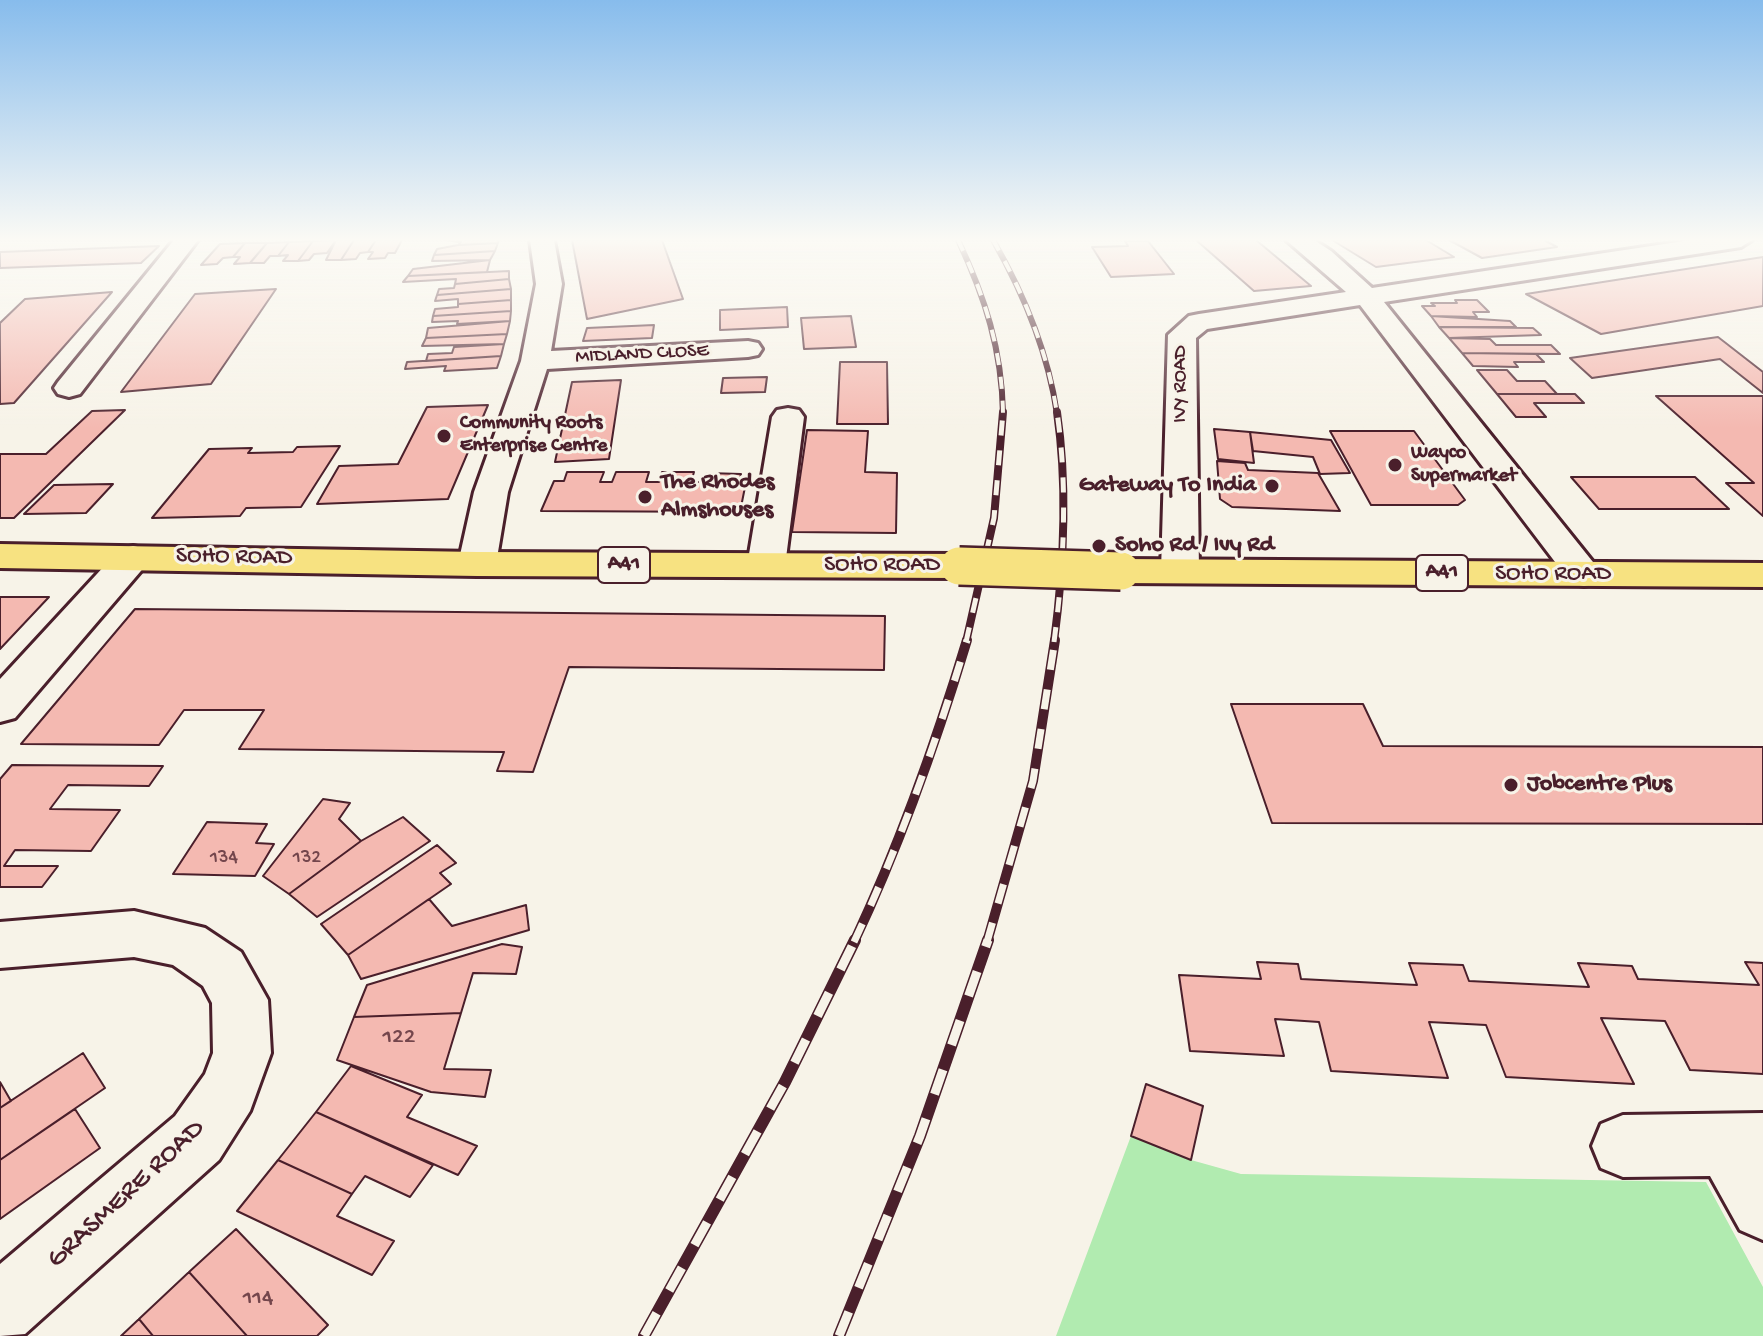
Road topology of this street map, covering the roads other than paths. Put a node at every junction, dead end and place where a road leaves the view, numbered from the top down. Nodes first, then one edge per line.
1 (137, 302) edge
2 (546, 302) edge
3 (1331, 302) edge
4 (1371, 302) edge
5 (748, 348) dead end
6 (535, 361) junction
7 (69, 388) dead end
8 (788, 417) dead end
9 (0, 556) edge
10 (133, 557) junction
11 (477, 564) junction
12 (766, 566) junction
13 (1180, 571) junction
14 (1584, 575) junction
15 (1763, 575) edge
16 (0, 707) edge
17 (0, 945) edge
18 (1746, 1145) edge
19 (1623, 1146) dead end
20 (1763, 1207) edge
21 (0, 1309) edge

1 - 7 street
2 - 6 street
3 - 13 street, IVY ROAD
4 - 14 street
5 - 6 street, MIDLAND CLOSE
6 - 11 street
8 - 12 street
9 - 10 highway, SOHO ROAD / A41
10 - 11 highway, SOHO ROAD / A41
10 - 16 street
11 - 12 highway, SOHO ROAD / A41
12 - 13 highway, SOHO ROAD / A41, bridge
13 - 14 highway, SOHO ROAD / A41
14 - 15 highway, SOHO ROAD / A41
17 - 21 street, GRASMERE ROAD
18 - 19 street
18 - 20 street

